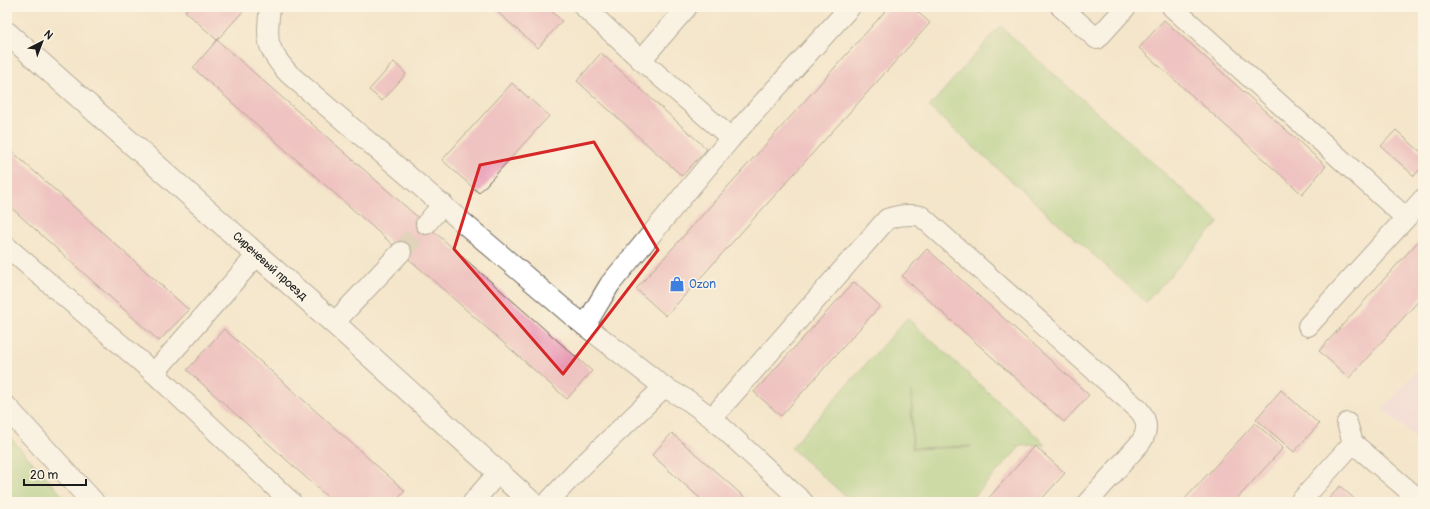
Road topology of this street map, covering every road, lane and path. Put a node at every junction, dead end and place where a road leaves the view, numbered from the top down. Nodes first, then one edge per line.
1 (270, 7) edge
2 (584, 7) edge
3 (687, 7) edge
4 (850, 7) edge
5 (1061, 7) edge
6 (1126, 7) edge
7 (1172, 7) edge
8 (7, 33) edge
9 (642, 60) junction
10 (731, 138) junction
11 (1423, 198) edge
12 (442, 204) junction
13 (1406, 218) junction
14 (426, 224) tunnel mouth
15 (7, 247) edge
16 (401, 252) tunnel mouth
17 (257, 255) junction
18 (334, 323) junction
19 (585, 326) junction
20 (1308, 326) dead end
21 (154, 373) junction
22 (664, 388) junction
23 (7, 408) edge
24 (712, 418) junction
25 (1347, 423) dead end
26 (1353, 443) junction
27 (498, 473) junction
28 (93, 502) edge
29 (291, 502) edge
30 (473, 502) edge
31 (531, 502) edge
32 (548, 502) edge
33 (803, 502) edge
34 (1088, 502) edge
35 (1300, 502) edge
36 (1422, 502) edge

1 - 12 lane
2 - 9 lane
3 - 9 lane
4 - 10 lane
5 - 6 lane
7 - 13 lane
8 - 17 main road, Сиреневый проезд
9 - 10 lane
10 - 19 lane
11 - 13 lane
12 - 14 lane
12 - 19 lane
13 - 20 lane
15 - 21 lane
16 - 18 lane
17 - 18 main road, Сиреневый проезд
17 - 21 lane
18 - 27 main road, Сиреневый проезд
19 - 22 lane
21 - 29 lane
22 - 24 lane
22 - 32 lane
23 - 28 main road
24 - 33 lane
24 - 34 lane
25 - 26 lane
26 - 35 lane
26 - 36 lane
27 - 30 lane
27 - 31 main road, Сиреневый проезд

